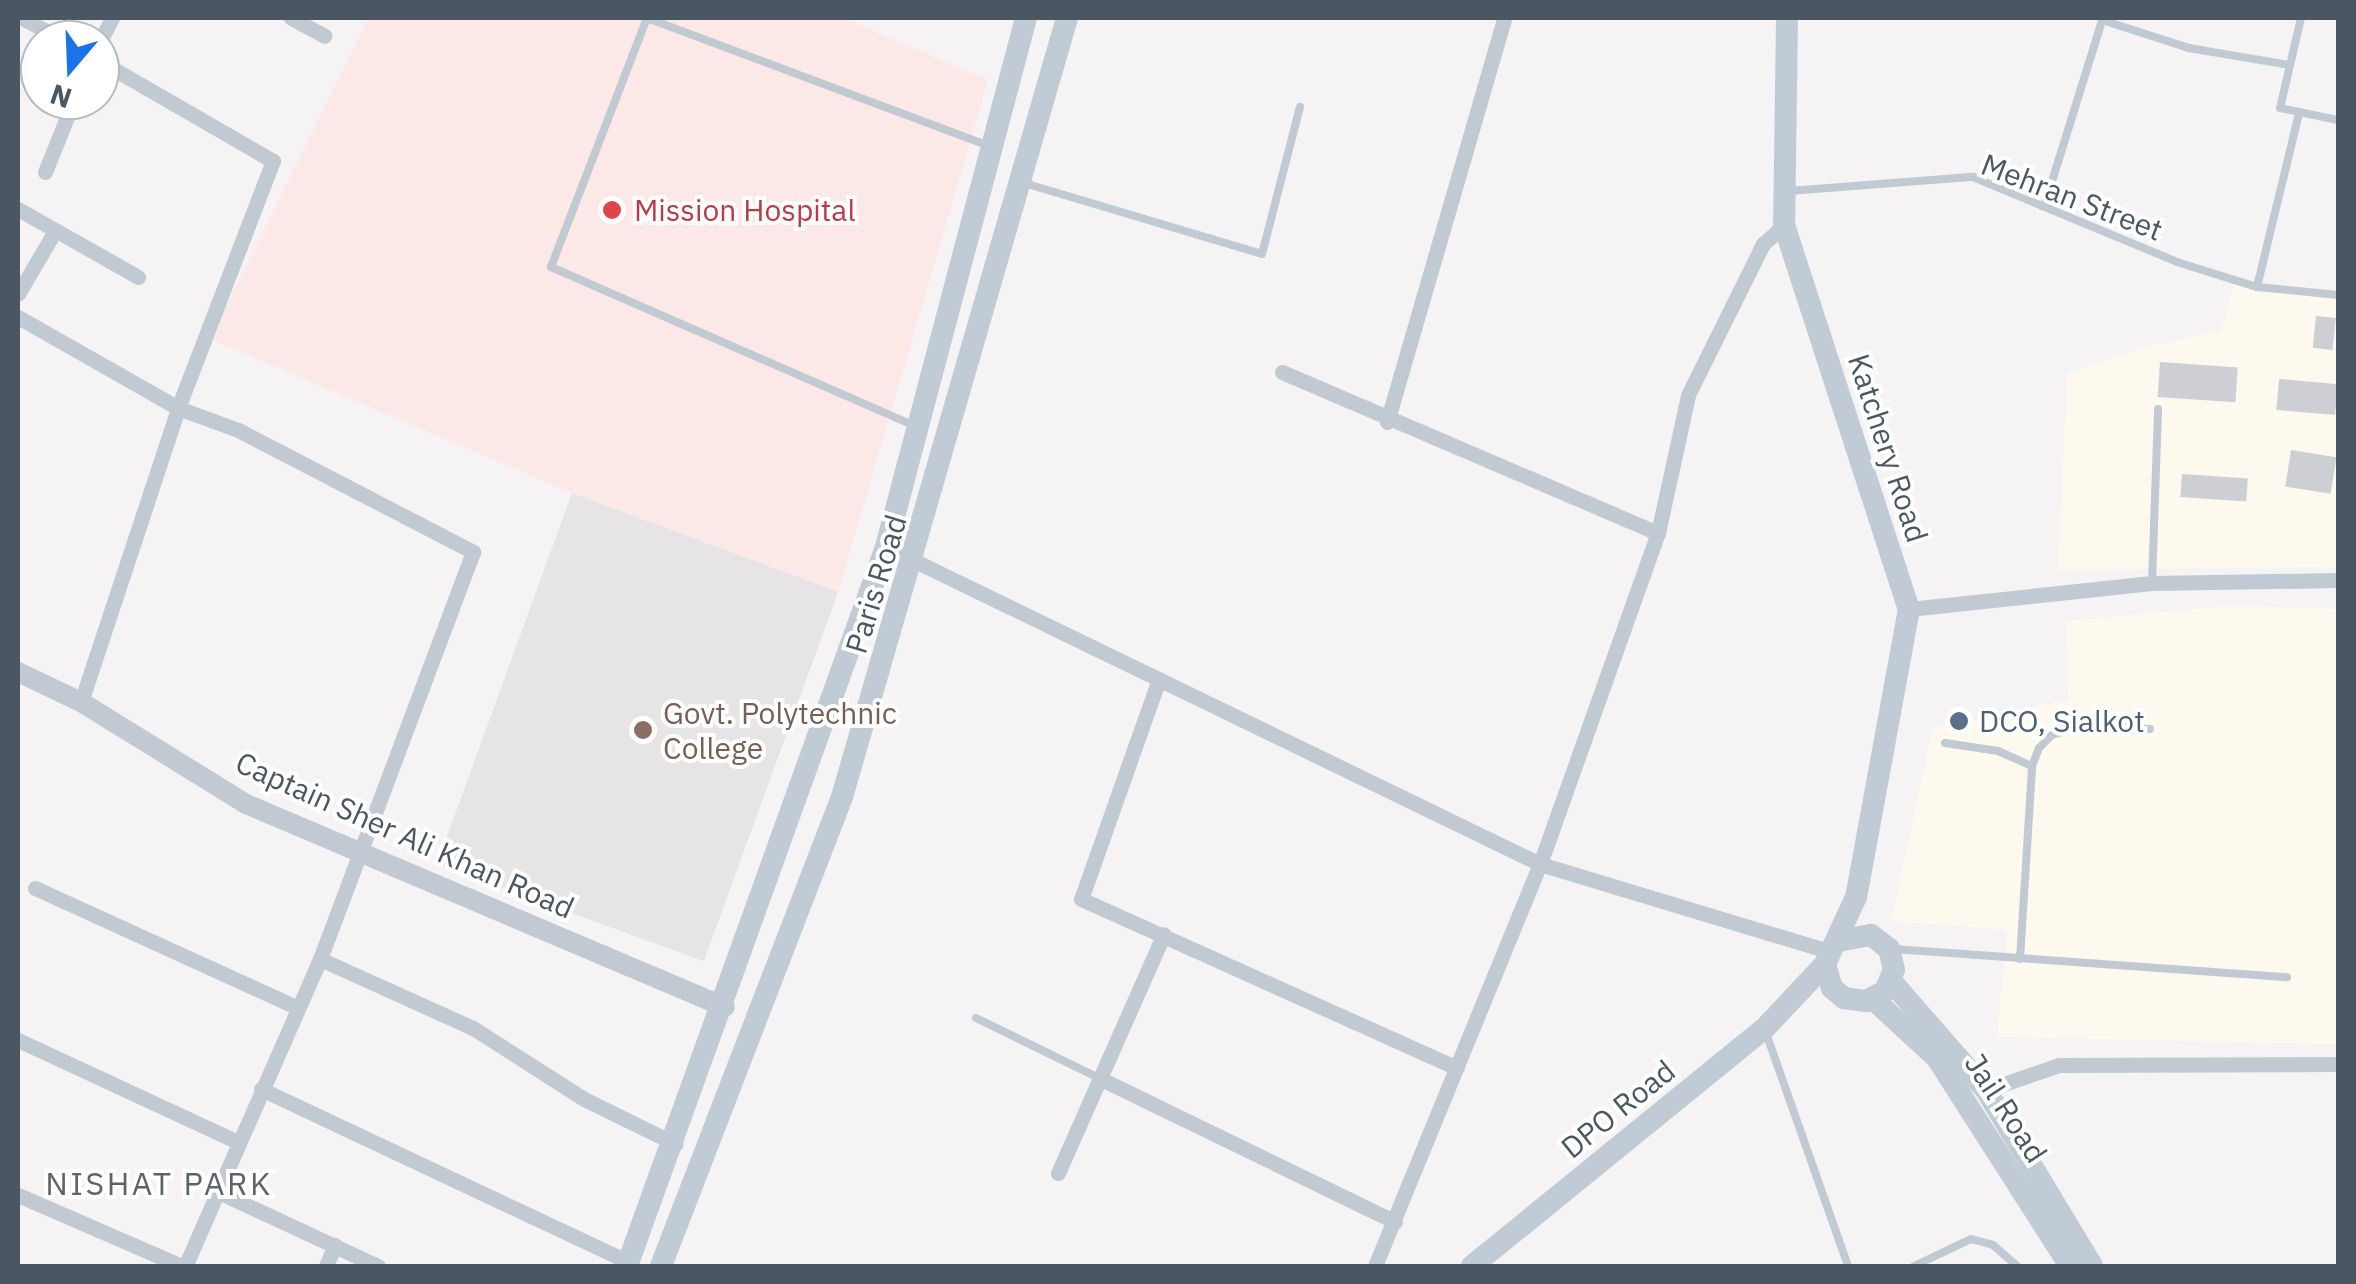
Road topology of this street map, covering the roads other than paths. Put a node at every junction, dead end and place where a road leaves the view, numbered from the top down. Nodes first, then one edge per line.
1 (291, 18) edge
2 (647, 18) edge
3 (1026, 18) edge
4 (1067, 18) edge
5 (1504, 18) edge
6 (1787, 18) edge
7 (2302, 18) edge
8 (2102, 19) edge
9 (324, 36) dead end
10 (2290, 66) junction
11 (120, 73) edge
12 (1300, 108) dead end
13 (2299, 113) junction
14 (66, 120) edge
15 (2338, 120) edge
16 (994, 148) junction
17 (45, 172) dead end
18 (1020, 182) junction
19 (1784, 191) junction
20 (2044, 207) junction
21 (18, 209) edge
22 (1784, 225) junction
23 (54, 231) junction
24 (138, 276) dead end
25 (2257, 287) junction
26 (18, 294) edge
27 (2338, 295) edge
28 (18, 317) edge
29 (1282, 372) dead end
30 (178, 408) junction
31 (2158, 409) dead end
32 (1388, 422) junction
33 (918, 427) junction
34 (1658, 533) junction
35 (886, 547) junction
36 (915, 561) junction
37 (2338, 580) edge
38 (2152, 583) junction
39 (1908, 609) junction
40 (18, 672) edge
41 (1159, 679) junction
42 (81, 702) junction
43 (2150, 729) dead end
44 (1945, 743) dead end
45 (2032, 766) junction
46 (806, 781) junction
47 (842, 797) junction
48 (363, 849) junction
49 (1540, 864) junction
50 (35, 888) dead end
51 (1856, 896) junction
52 (1860, 933) junction
53 (1164, 934) junction
54 (1889, 949) junction
55 (1830, 952) junction
56 (320, 959) junction
57 (2020, 960) junction
58 (2287, 977) dead end
59 (1891, 981) junction
60 (1837, 994) junction
61 (1800, 996) junction
62 (1873, 999) junction
63 (296, 1007) junction
64 (724, 1007) junction
65 (976, 1018) dead end
66 (1764, 1028) junction
67 (18, 1040) edge
68 (2338, 1064) edge
69 (1456, 1068) junction
70 (1099, 1078) junction
71 (261, 1089) junction
72 (1986, 1090) junction
73 (236, 1140) junction
74 (676, 1144) junction
75 (1058, 1173) dead end
76 (214, 1190) junction
77 (18, 1195) edge
78 (1394, 1222) junction
79 (335, 1245) junction
80 (628, 1264) edge
81 (183, 1266) edge
82 (326, 1266) edge
83 (378, 1266) edge
84 (661, 1266) edge
85 (1375, 1266) edge
86 (1472, 1266) edge
87 (1848, 1266) edge
88 (1914, 1266) edge
89 (2016, 1266) edge
90 (2070, 1266) edge
91 (2092, 1266) edge

1 - 9 street
2 - 16 lane
2 - 33 lane
3 - 16 main road, Paris Road
4 - 18 main road, Paris Road
5 - 32 street
6 - 19 main road, Katchery Road
7 - 10 lane
8 - 10 lane
8 - 20 lane
10 - 13 lane
11 - 30 street
12 - 18 lane
13 - 15 lane
13 - 25 lane
14 - 17 street
16 - 33 main road, Paris Road
18 - 36 main road, Paris Road
19 - 20 lane, Mehran Street
19 - 22 main road, Katchery Road
20 - 25 lane, Mehran Street
21 - 23 street
22 - 34 street
22 - 39 main road, Katchery Road
23 - 24 street
23 - 26 street
25 - 27 lane, Mehran Street
28 - 30 street
29 - 32 street
30 - 42 street
30 - 48 street
31 - 38 lane
32 - 34 street
33 - 35 main road, Paris Road
34 - 49 street
35 - 36 street
35 - 46 main road, Paris Road
36 - 41 street
36 - 47 main road, Paris Road
37 - 38 street
38 - 39 street
39 - 51 main road, Katchery Road
40 - 42 street, Captain Sher Ali Khan Road
41 - 49 street
41 - 53 street
42 - 48 street, Captain Sher Ali Khan Road
43 - 45 lane
44 - 45 lane
45 - 57 lane
46 - 47 main road
46 - 64 main road, Paris Road
47 - 84 main road, Paris Road
48 - 56 street
48 - 64 street, Captain Sher Ali Khan Road
49 - 55 street
49 - 69 street
50 - 63 street
51 - 52 main road
51 - 55 main road, DPO Road
52 - 54 main road
52 - 55 main road
53 - 69 street
53 - 70 street
54 - 57 lane
54 - 59 main road
55 - 60 main road
55 - 61 main road, DPO Road
56 - 63 street
56 - 74 street
57 - 58 lane
59 - 62 main road
59 - 72 main road, Jail Road
60 - 61 main road
60 - 62 main road
61 - 66 main road, DPO Road
62 - 90 main road, Jail Road
63 - 71 street
64 - 74 main road, Paris Road
65 - 70 lane
66 - 86 main road, DPO Road
66 - 87 lane
67 - 73 street
68 - 72 street
69 - 78 street
70 - 75 street
70 - 78 street
71 - 73 street
71 - 80 street
72 - 91 main road, Jail Road
73 - 76 street
74 - 80 main road, Paris Road
76 - 79 street
76 - 81 street
77 - 81 street
78 - 85 street
79 - 82 street
79 - 83 street
88 - 89 lane

